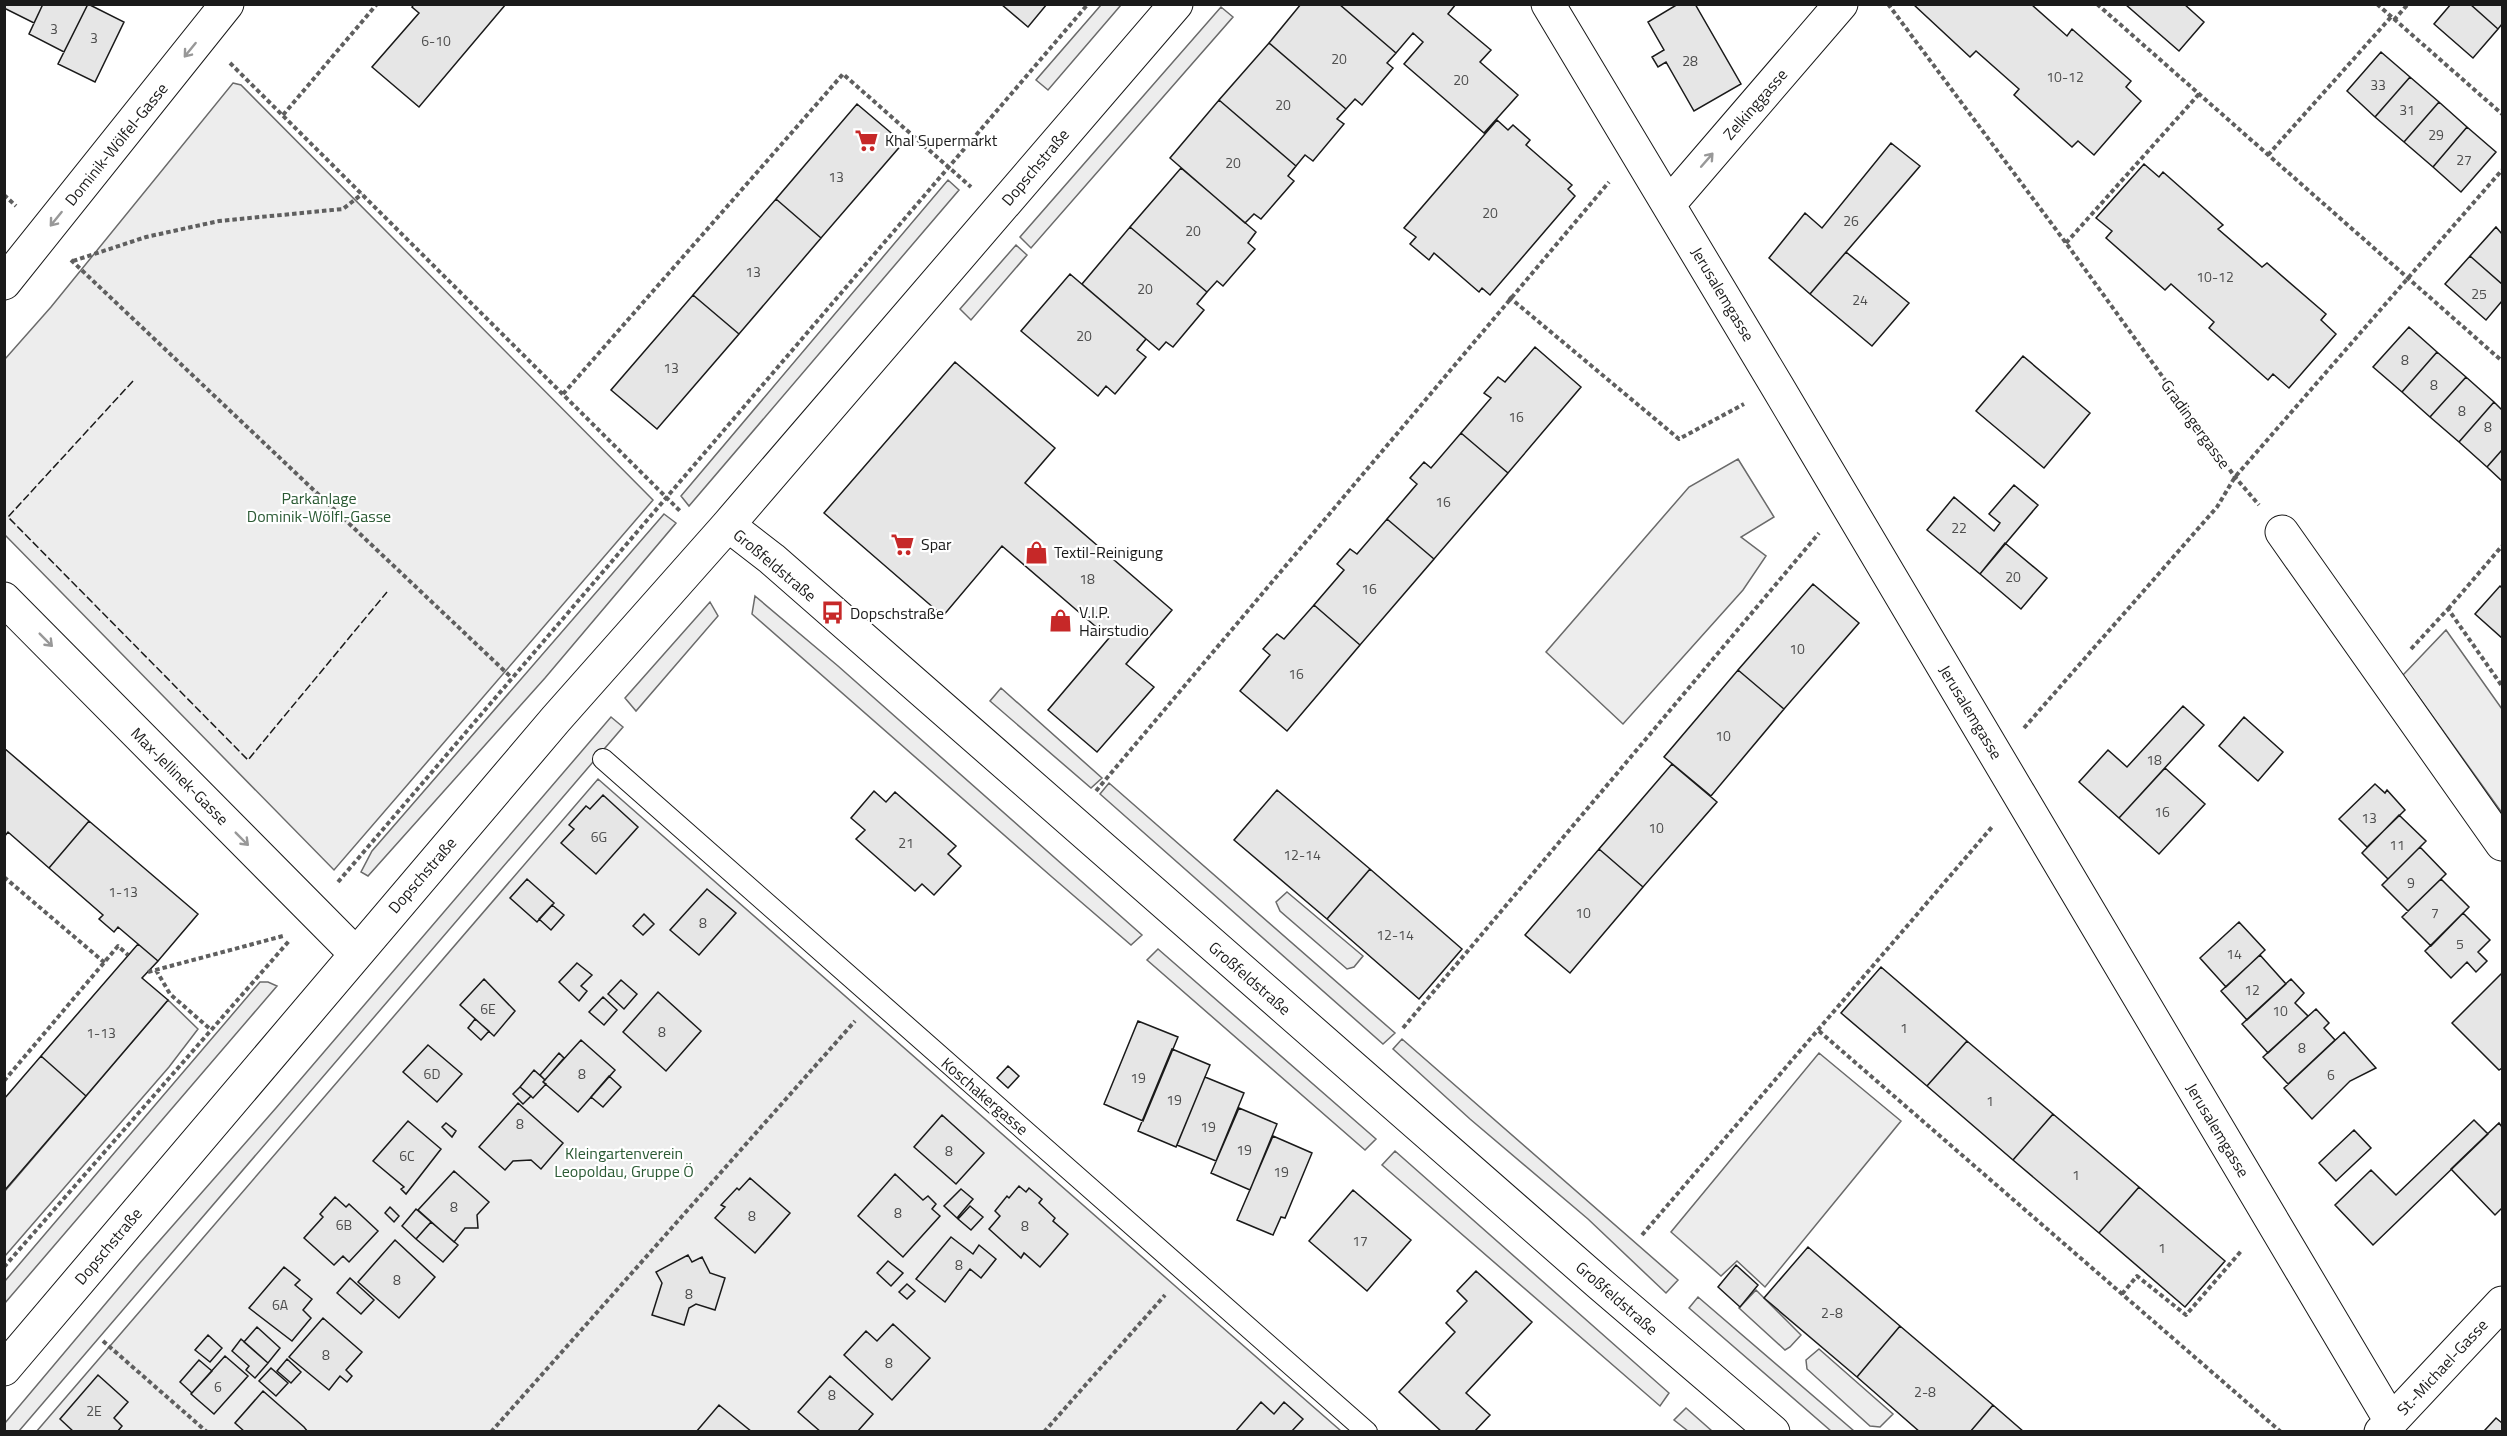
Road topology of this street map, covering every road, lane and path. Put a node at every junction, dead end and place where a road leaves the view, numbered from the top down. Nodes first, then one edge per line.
1 (227, 4) edge
2 (377, 4) edge
3 (1088, 4) edge
4 (1176, 4) edge
5 (1548, 4) edge
6 (1841, 4) edge
7 (1888, 4) edge
8 (2097, 4) edge
9 (2377, 4) edge
10 (2408, 4) edge
11 (2392, 18) junction
12 (202, 35) junction
13 (2199, 94) junction
14 (2502, 114) edge
15 (282, 115) junction
16 (1636, 149) junction
17 (2268, 155) junction
18 (949, 168) junction
19 (2502, 170) edge
20 (362, 194) junction
21 (1669, 204) junction
22 (998, 211) junction
23 (44, 234) junction
24 (2066, 243) junction
25 (72, 261) junction
26 (2408, 278) junction
27 (4, 283) edge
28 (1509, 297) junction
29 (2502, 361) edge
30 (563, 394) junction
31 (1744, 404) dead end
32 (2235, 477) junction
33 (667, 497) junction
34 (1845, 501) junction
35 (681, 512) dead end
36 (728, 525) junction
37 (2282, 532) joint
38 (2502, 546) edge
39 (4, 599) edge
40 (2448, 609) junction
41 (512, 678) junction
42 (2384, 678) junction
43 (2502, 686) edge
44 (1998, 758) junction
45 (603, 759) dead end
46 (1070, 821) junction
47 (1992, 827) dead end
48 (2502, 844) edge
49 (4, 877) edge
50 (305, 922) junction
51 (355, 953) junction
52 (128, 955) dead end
53 (105, 963) junction
54 (156, 970) junction
55 (148, 972) dead end
56 (874, 999) junction
57 (1403, 1028) dead end
58 (210, 1029) junction
59 (1819, 1031) junction
60 (4, 1081) edge
61 (1642, 1235) dead end
62 (2242, 1250) dead end
63 (4, 1267) edge
64 (1185, 1272) junction
65 (2122, 1294) junction
66 (2502, 1303) edge
67 (103, 1341) dead end
68 (4, 1369) edge
69 (2386, 1426) edge
70 (207, 1431) edge
71 (492, 1431) edge
72 (1044, 1431) edge
73 (1367, 1431) edge
74 (1773, 1431) edge
75 (2281, 1431) edge

1 - 12 street, Dominik-Wölfel-Gasse
2 - 15 path
3 - 18 path
4 - 22 street, Dopschstraße
5 - 16 street, Jerusalemgasse
21 -> 6 street, Zelkinggasse
7 - 24 path, Gradingergasse
8 - 13 path
9 - 11 path
10 - 11 path
11 - 14 path
11 - 17 path
12 - 15 path
12 -> 23 street, Dominik-Wölfel-Gasse
13 - 17 path
13 - 24 path
15 - 20 path
16 - 21 street, Jerusalemgasse
16 - 28 path
17 - 26 path
18 - 22 path
18 - 30 path
18 - 33 path
19 - 26 path
20 - 25 path
20 - 30 path
21 - 34 street, Jerusalemgasse
22 - 36 street, Dopschstraße
23 - 25 path
23 - 27 street, Dominik-Wölfel-Gasse
24 - 32 path, Gradingergasse
25 - 41 path
26 - 29 path
26 - 32 path
28 - 31 path
28 - 46 path
30 - 33 path
32 - 37 path, Gradingergasse
32 - 44 path
33 - 35 path
33 - 41 path
34 - 44 street, Jerusalemgasse
34 - 57 path
36 - 46 street, Großfeldstraße
36 - 51 street, Dopschstraße
37 - 42 street
38 - 40 path
39 -> 50 street, Max-Jellinek-Gasse
40 - 42 path
40 - 43 path
41 - 50 path
42 - 48 street
44 - 69 street, Jerusalemgasse
45 - 56 lane, Koschakergasse
46 - 74 street, Großfeldstraße
47 - 59 path
49 - 53 path
50 - 51 street, Max-Jellinek-Gasse
50 - 54 path
50 - 58 path
51 - 68 street, Dopschstraße
52 - 53 path
53 - 60 path
54 - 55 path
54 - 58 path
56 - 64 lane, Koschakergasse
56 - 71 path
58 - 63 path
59 - 61 path
59 - 65 path
62 - 65 path
64 - 72 path
64 - 73 lane, Koschakergasse
65 - 75 path
66 - 69 street, St.-Michael-Gasse
67 - 70 path

